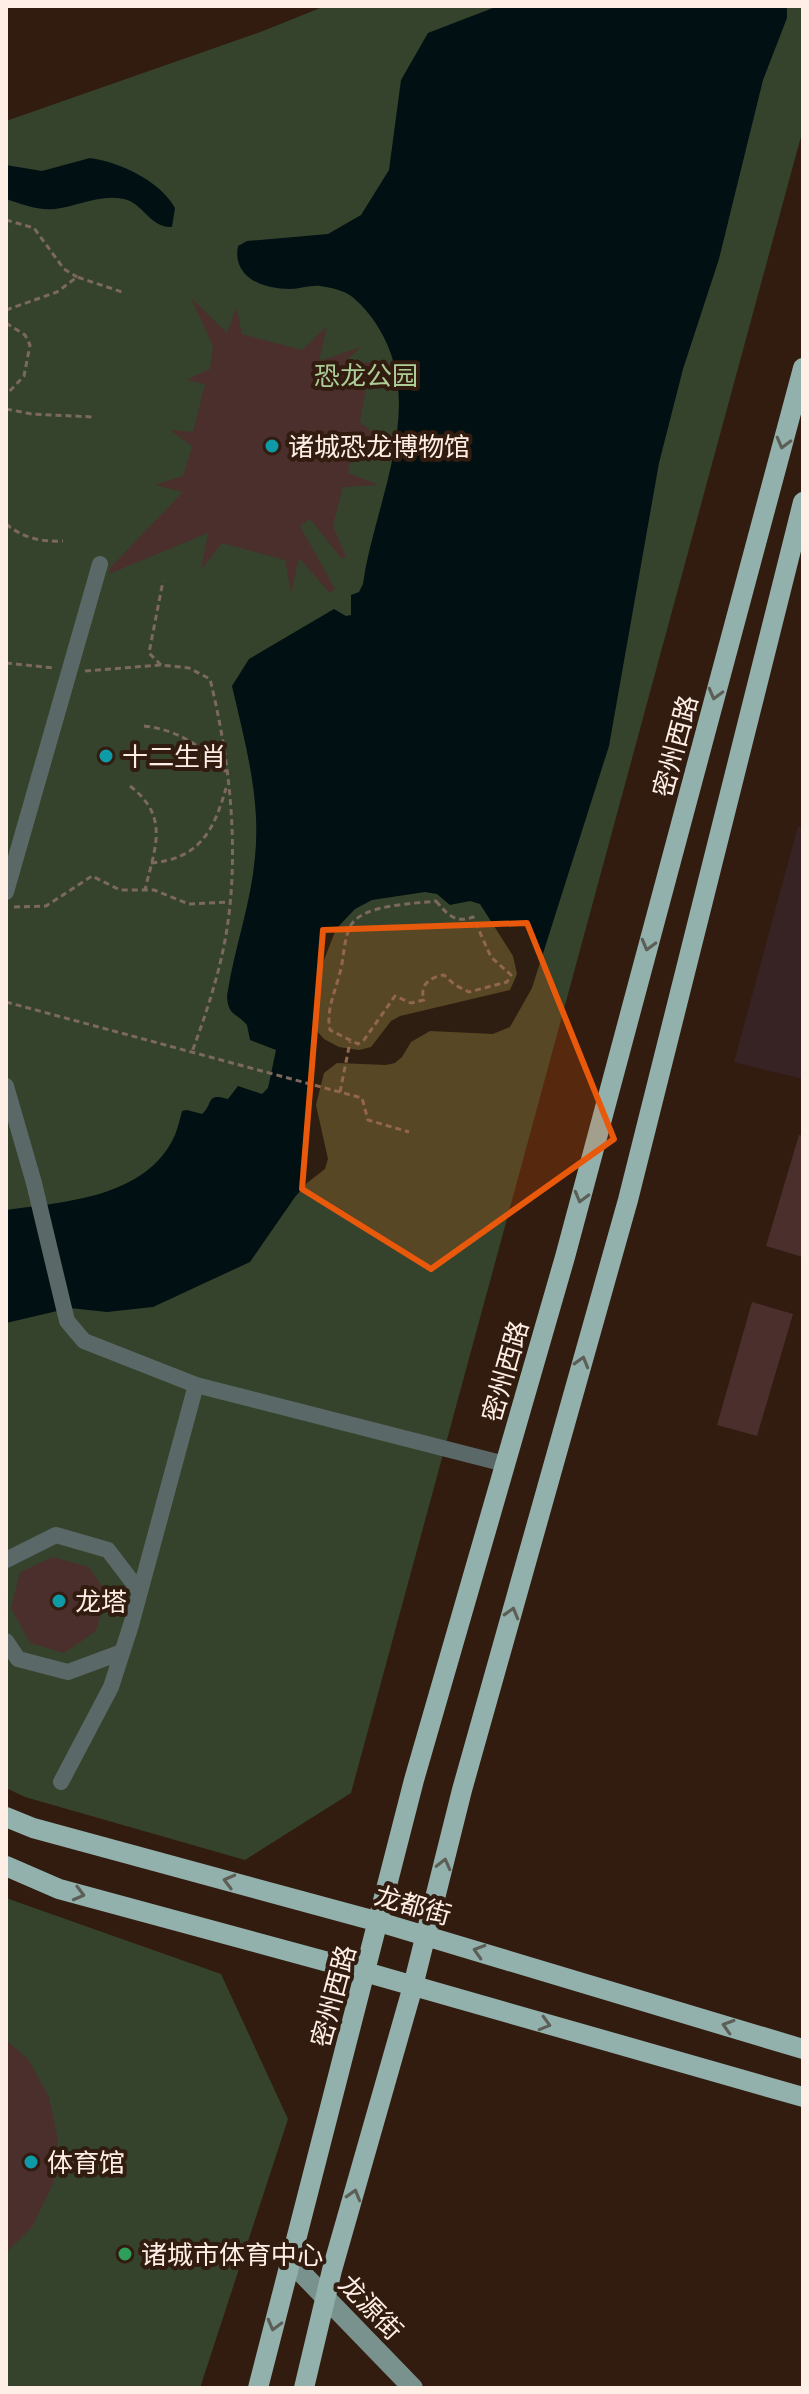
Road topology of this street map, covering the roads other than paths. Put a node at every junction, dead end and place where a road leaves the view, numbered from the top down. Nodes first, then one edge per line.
1 (803, 368) edge
2 (803, 502) edge
3 (100, 564) dead end
4 (6, 892) edge
5 (6, 1086) edge
6 (196, 1385) junction
7 (505, 1464) junction
8 (6, 1560) edge
9 (140, 1592) junction
10 (6, 1641) edge
11 (122, 1652) junction
12 (61, 1782) dead end
13 (6, 1817) edge
14 (6, 1866) edge
15 (379, 1922) junction
16 (427, 1935) junction
17 (365, 1972) junction
18 (413, 1986) junction
19 (803, 2049) edge
20 (803, 2097) edge
21 (291, 2262) junction
22 (327, 2299) junction
23 (258, 2388) edge
24 (304, 2388) edge
25 (413, 2388) edge

1 -> 7 main road, 密州西路
16 -> 2 main road
3 - 4 street
5 - 6 street
6 - 7 street
6 - 9 street
7 - 15 main road, 密州西路
8 - 9 street
9 - 11 street
10 - 11 street
11 - 12 street
15 -> 13 main road, 龙都街
14 -> 17 main road
15 - 16 main road, 龙都街
15 - 17 main road, 密州西路
16 - 18 main road
19 -> 16 main road, 龙都街
17 - 18 main road
17 - 21 main road, 密州西路
18 -> 20 main road
22 -> 18 main road
21 - 22 main road, 龙源街
21 -> 23 main road, 密州西路
22 - 24 main road
22 - 25 main road, 龙源街

